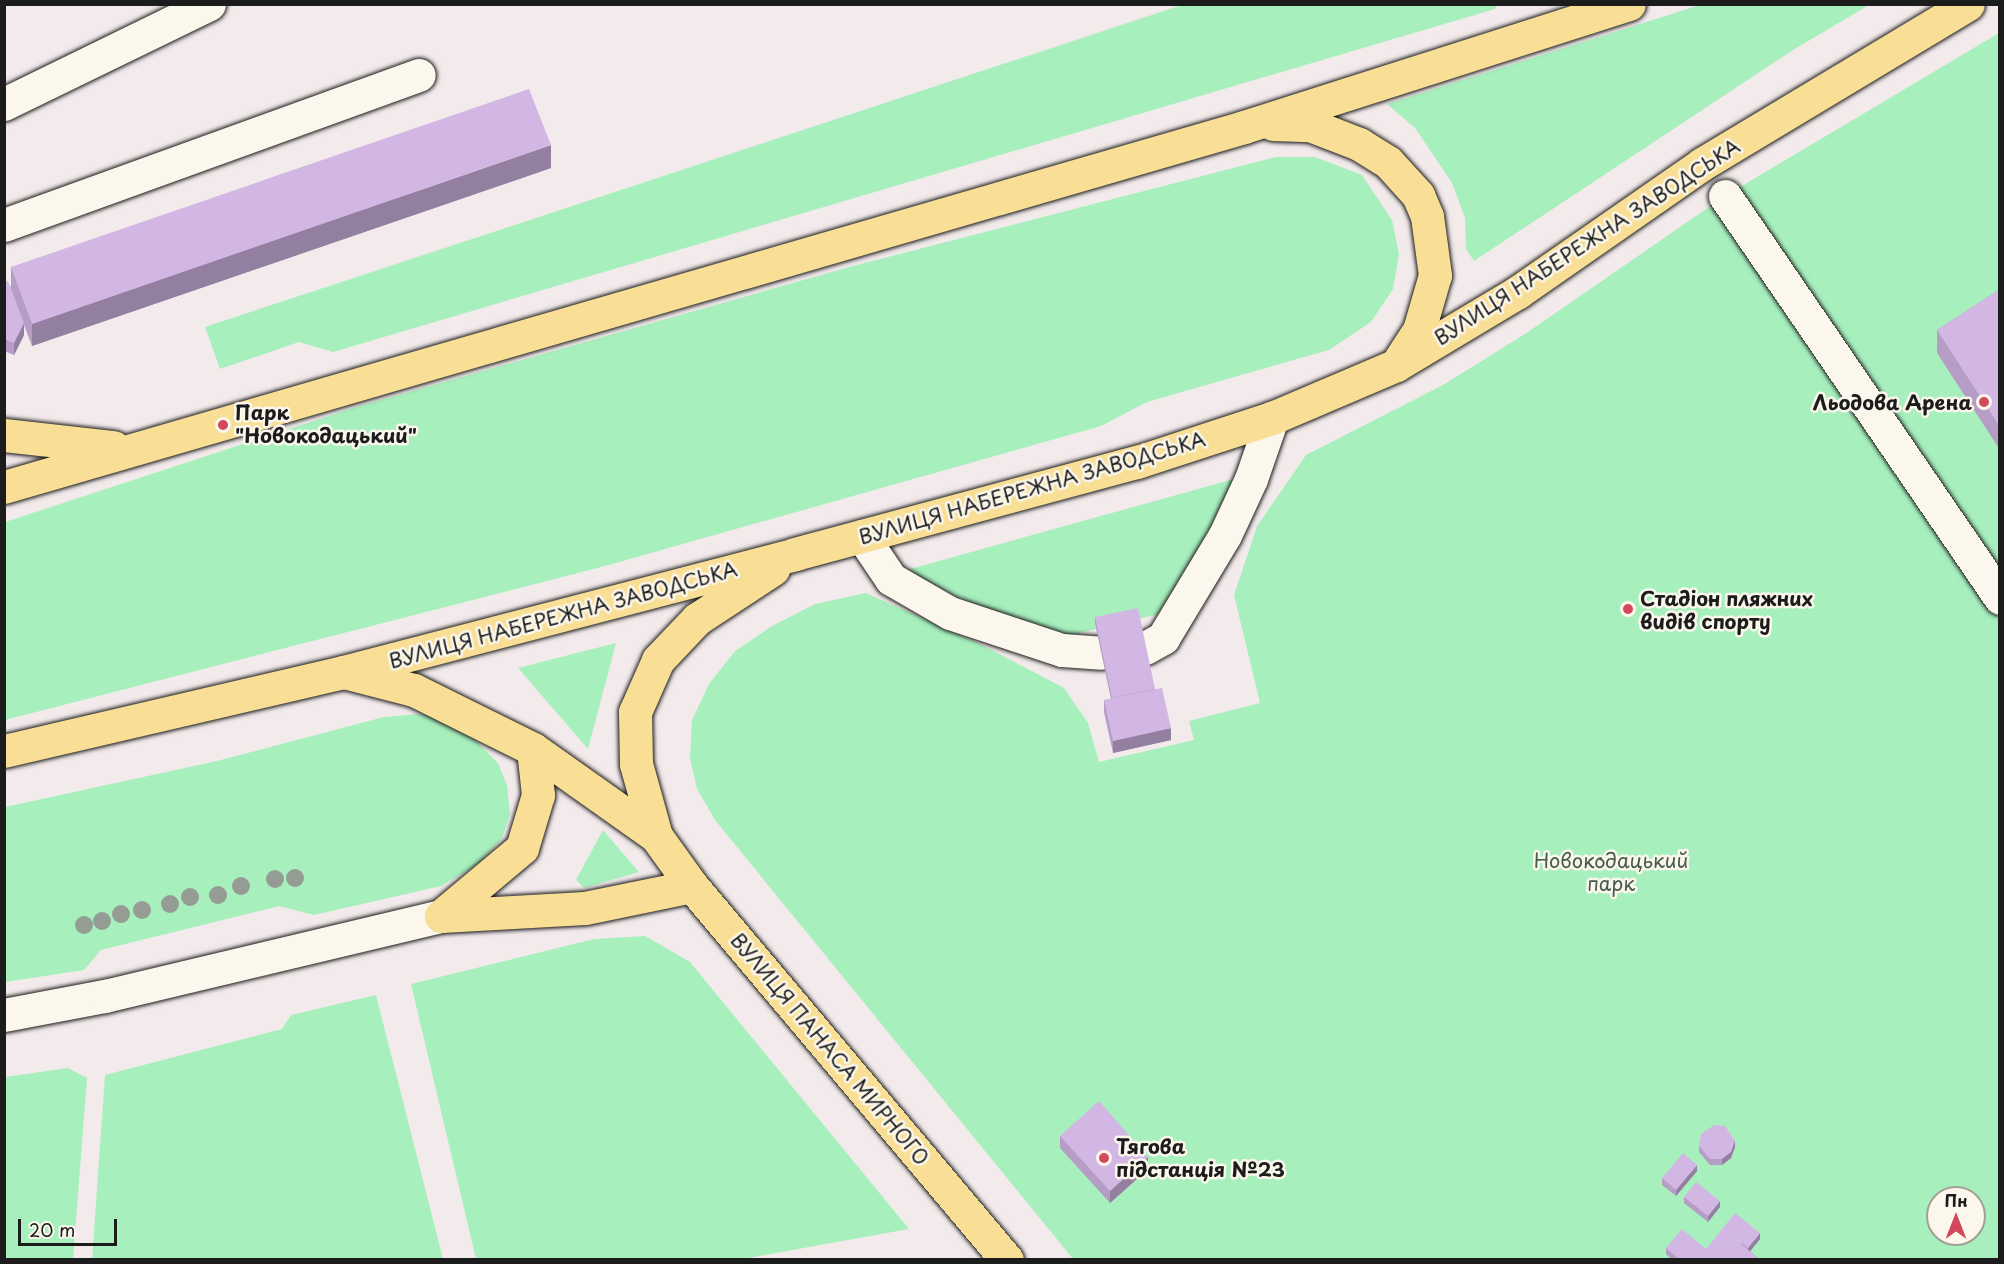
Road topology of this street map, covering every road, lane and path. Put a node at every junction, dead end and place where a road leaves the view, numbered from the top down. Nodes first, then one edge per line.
1 (209, 4) edge
2 (1629, 4) edge
3 (1968, 4) edge
4 (419, 75) dead end
5 (4, 104) edge
6 (1244, 127) junction
7 (1725, 196) dead end
8 (4, 225) edge
9 (1396, 365) junction
10 (1272, 418) junction
11 (4, 435) edge
12 (136, 449) junction
13 (4, 487) edge
14 (862, 536) junction
15 (795, 554) junction
16 (2000, 598) edge
17 (1145, 648) edge
18 (1101, 652) edge
19 (343, 672) junction
20 (533, 748) junction
21 (4, 751) edge
22 (656, 836) junction
23 (692, 886) junction
24 (441, 916) junction
25 (4, 1015) edge
26 (1007, 1260) edge

1 - 5 street
2 - 6 main road
3 - 9 main road, ВУЛИЦЯ НАБЕРЕЖНА ЗАВОДСЬКА
4 - 8 street
6 - 9 main road
6 - 12 main road
7 - 16 street
9 - 10 main road, ВУЛИЦЯ НАБЕРЕЖНА ЗАВОДСЬКА
10 - 14 main road, ВУЛИЦЯ НАБЕРЕЖНА ЗАВОДСЬКА
10 - 17 street
11 - 12 main road
12 - 13 main road
14 - 15 main road, ВУЛИЦЯ НАБЕРЕЖНА ЗАВОДСЬКА
14 - 18 street
15 - 19 main road, ВУЛИЦЯ НАБЕРЕЖНА ЗАВОДСЬКА
15 - 22 main road
19 - 20 main road
19 - 21 main road, ВУЛИЦЯ НАБЕРЕЖНА ЗАВОДСЬКА
20 - 22 main road
20 - 24 main road
22 - 23 main road, ВУЛИЦЯ ПАНАСА МИРНОГО
23 - 24 main road
23 - 26 main road, ВУЛИЦЯ ПАНАСА МИРНОГО
24 - 25 street

